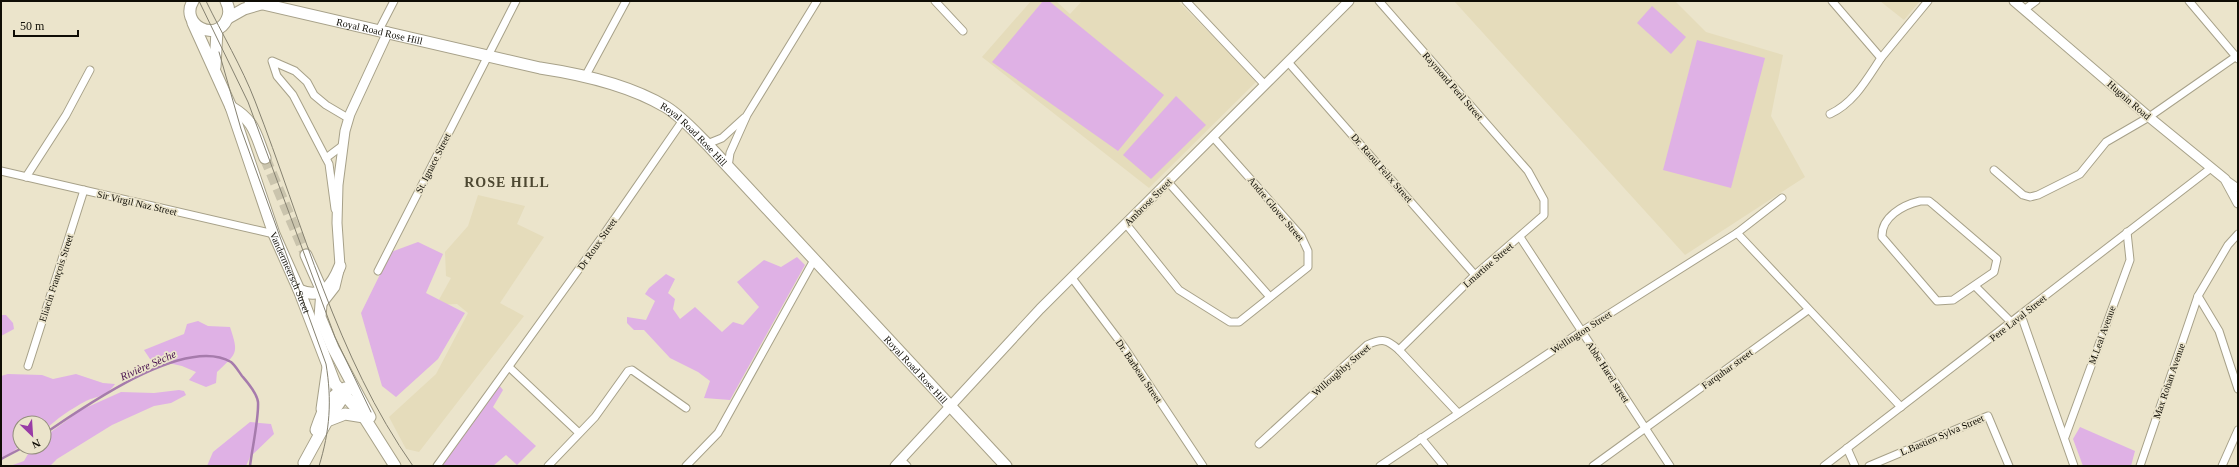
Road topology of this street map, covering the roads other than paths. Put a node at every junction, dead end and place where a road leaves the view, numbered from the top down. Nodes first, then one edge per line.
1 (226, 1) edge
2 (250, 1) edge
3 (394, 1) edge
4 (516, 1) edge
5 (626, 1) edge
6 (816, 1) edge
7 (935, 1) edge
8 (1186, 1) edge
9 (1349, 1) edge
10 (1379, 1) edge
11 (1832, 1) edge
12 (1928, 1) edge
13 (2014, 1) edge
14 (2036, 1) edge
15 (2190, 1) edge
16 (191, 2) edge
17 (265, 3) edge
18 (2025, 5) edge
19 (228, 18) junction
20 (193, 23) junction
21 (217, 30) junction
22 (384, 31) junction
23 (963, 31) dead end
24 (488, 56) junction
25 (2238, 57) edge
26 (1881, 58) junction
27 (1288, 62) junction
28 (90, 70) dead end
29 (215, 72) junction
30 (586, 75) junction
31 (1265, 85) junction
32 (231, 107) junction
33 (1830, 114) dead end
34 (747, 115) junction
35 (2149, 117) junction
36 (348, 118) junction
37 (683, 120) junction
38 (1213, 137) junction
39 (707, 144) junction
40 (342, 146) junction
41 (265, 158) tunnel mouth
42 (326, 158) junction
43 (728, 167) junction
44 (2211, 168) junction
45 (1994, 170) dead end
46 (1, 171) edge
47 (1528, 171) joint
48 (26, 177) junction
49 (2225, 179) junction
50 (1168, 182) junction
51 (2238, 188) edge
52 (84, 190) junction
53 (1782, 198) dead end
54 (2238, 203) edge
55 (337, 223) junction
56 (1126, 224) junction
57 (2127, 232) junction
58 (1737, 233) junction
59 (274, 234) junction
60 (2238, 234) edge
61 (1520, 237) junction
62 (2238, 244) edge
63 (2228, 246) junction
64 (306, 255) tunnel mouth
65 (814, 260) junction
66 (340, 266) junction
67 (378, 271) dead end
68 (1475, 275) junction
69 (1072, 278) junction
70 (1975, 286) junction
71 (299, 290) junction
72 (322, 291) junction
73 (2198, 296) junction
74 (1270, 297) junction
75 (321, 305) junction
76 (1808, 310) junction
77 (2021, 315) junction
78 (2012, 323) junction
79 (1582, 331) junction
80 (332, 348) junction
81 (1399, 350) junction
82 (328, 365) junction
83 (28, 366) dead end
84 (509, 367) junction
85 (2238, 389) edge
86 (343, 392) junction
87 (357, 395) junction
88 (952, 406) junction
89 (1901, 407) junction
90 (686, 408) dead end
91 (1458, 413) junction
92 (364, 417) junction
93 (324, 418) junction
94 (1646, 428) junction
95 (2238, 430) edge
96 (578, 432) junction
97 (2065, 437) junction
98 (1422, 438) junction
99 (1259, 444) dead end
100 (1847, 448) junction
101 (392, 462) edge
102 (304, 464) edge
103 (901, 464) edge
104 (437, 466) edge
105 (548, 466) edge
106 (686, 466) edge
107 (1006, 466) edge
108 (1203, 466) edge
109 (1380, 466) edge
110 (1444, 466) edge
111 (1592, 466) edge
112 (1670, 466) edge
113 (1824, 466) edge
114 (1855, 466) edge
115 (1869, 466) edge
116 (2009, 466) edge
117 (2074, 466) edge
118 (2140, 466) edge
119 (2222, 466) edge

1 - 19 main road
2 - 17 main road, Royal Road Rose Hill
3 - 22 street
4 - 24 street, St. Ignace Street
5 - 30 street
6 - 34 street
7 - 23 street
8 - 31 street
9 - 27 street, Ambrose Street
10 - 47 street, Raymond Peril Street
11 - 26 street
12 - 26 street
13 - 18 street, Hugnin Road
14 - 18 street
15 - 25 street
16 - 20 main road
17 - 19 main road, Royal Road Rose Hill
17 - 22 main road, Royal Road Rose Hill
18 - 35 street, Hugnin Road
19 - 21 main road, Royal Road Rose Hill
20 - 21 main road
20 - 29 main road, Vandermeersch Street
21 - 29 main road
22 - 24 main road, Royal Road Rose Hill
22 - 36 street
24 - 30 main road, Royal Road Rose Hill
24 - 67 street, St. Ignace Street
25 - 35 street
26 - 33 street
27 - 31 street, Ambrose Street
27 - 68 street, Dr. Raoul Felix Street
28 - 48 street
29 - 32 main road, Vandermeersch Street
30 - 37 main road, Royal Road Rose Hill
31 - 38 street, Ambrose Street
32 - 41 main road
32 - 59 main road, Vandermeersch Street
34 - 39 street
34 - 43 street
35 - 44 street, Hugnin Road
35 - 45 street
36 - 40 street
36 - 42 street
37 - 39 main road, Royal Road Rose Hill
37 - 84 street, Dr Roux Street
38 - 50 street, Ambrose Street
38 - 74 street, Andre Glover Street
39 - 43 main road, Royal Road Rose Hill
40 - 42 street
40 - 55 street
42 - 55 street
43 - 65 main road, Royal Road Rose Hill
44 - 49 street, Hugnin Road
44 - 57 street, Pere Laval Street
46 - 48 street, Sir Virgil Naz Street
47 - 61 street, Lmartine Street
48 - 52 street, Sir Virgil Naz Street
49 - 51 street
49 - 54 street, Hugnin Road
50 - 56 street, Ambrose Street
50 - 74 street
52 - 59 street, Sir Virgil Naz Street
52 - 83 street, Eliacin François Street
53 - 58 street, Wellington Street
55 - 66 street
56 - 69 street, Ambrose Street
56 - 74 street, Andre Glover Street
57 - 77 street, Pere Laval Street
57 - 97 street, M.Leal Avenue
58 - 76 street
58 - 79 street, Wellington Street
59 - 71 main road, Vandermeersch Street
60 - 63 street, Max Rohan Avenue
61 - 68 street, Lmartine Street
61 - 79 street, Abbe Harel street
62 - 63 street
63 - 73 street, Max Rohan Avenue
64 - 72 main road
65 - 88 main road, Royal Road Rose Hill
65 - 106 street
66 - 72 main road
66 - 75 street
68 - 81 street, Lmartine Street
69 - 88 street, Ambrose Street
69 - 108 street, Dr. Barbeau Street
70 - 70 street
70 - 78 street
71 - 72 main road
71 - 82 main road, Vandermeersch Street
72 - 75 main road, Vandermeersch Street
73 - 85 street
73 - 118 street, Max Rohan Avenue
75 - 80 main road, Vandermeersch Street
76 - 89 street
76 - 94 street, Farquhar street
77 - 78 street, Pere Laval Street
77 - 97 street
78 - 89 street, Pere Laval Street
79 - 91 street, Wellington Street
79 - 94 street, Abbe Harel street
80 - 86 main road
80 - 87 main road, Vandermeersch Street
81 - 91 street, Willoughby Street
81 - 99 street, Willoughby Street
82 - 86 main road, Vandermeersch Street
82 - 93 main road
84 - 96 street
84 - 104 street, Dr Roux Street
86 - 87 main road
86 - 92 main road, Vandermeersch Street
86 - 93 main road
87 - 101 main road, Vandermeersch Street
88 - 103 street, Ambrose Street
88 - 107 main road, Royal Road Rose Hill
89 - 100 street, Pere Laval Street
90 - 96 street
91 - 98 street, Wellington Street
92 - 93 main road
92 - 101 main road, Vandermeersch Street
93 - 102 main road
94 - 111 street, Farquhar street
94 - 112 street, Abbe Harel street
95 - 119 street
96 - 105 street
97 - 117 street
98 - 109 street, Wellington Street
98 - 110 street
100 - 113 street, Pere Laval Street
100 - 114 street
115 - 116 street, L.Bastien Sylva Street

